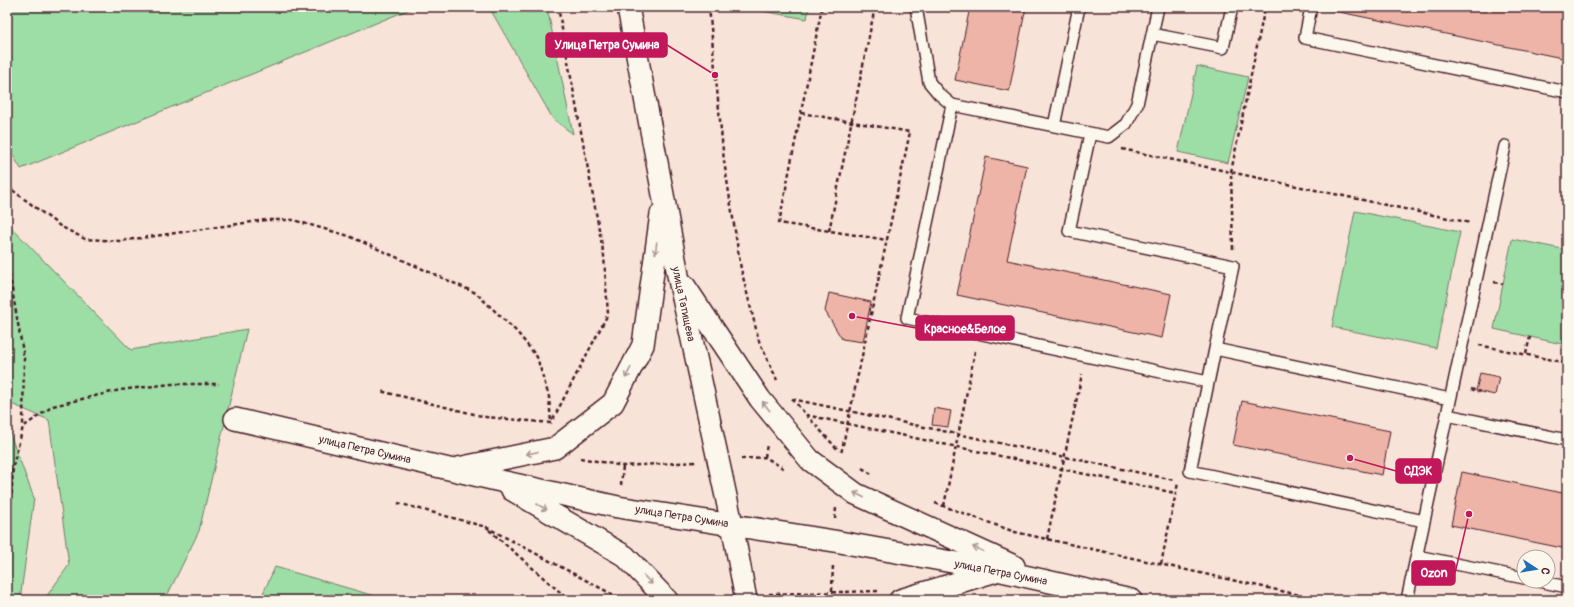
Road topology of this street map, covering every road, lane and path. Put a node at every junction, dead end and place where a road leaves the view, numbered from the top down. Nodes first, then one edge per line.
1 (558, 7) edge
2 (628, 7) edge
3 (709, 7) edge
4 (822, 7) edge
5 (875, 7) edge
6 (916, 7) edge
7 (1079, 7) edge
8 (1158, 7) edge
9 (1232, 7) edge
10 (1265, 7) edge
11 (1311, 7) edge
12 (1152, 34) junction
13 (1567, 92) edge
14 (952, 105) junction
15 (801, 113) junction
16 (851, 122) junction
17 (1054, 126) junction
18 (1089, 138) junction
19 (1504, 146) dead end
20 (1231, 172) junction
21 (7, 186) edge
22 (663, 195) junction
23 (1486, 227) junction
24 (829, 231) junction
25 (887, 240) junction
26 (7, 261) edge
27 (1233, 266) junction
28 (678, 275) junction
29 (1489, 281) dead end
30 (1503, 284) dead end
31 (979, 333) junction
32 (1530, 337) dead end
33 (1476, 344) dead end
34 (1216, 349) junction
35 (1526, 354) junction
36 (1086, 356) junction
37 (1567, 362) edge
38 (1208, 382) junction
39 (219, 384) dead end
40 (779, 384) dead end
41 (380, 391) dead end
42 (787, 394) dead end
43 (1567, 396) edge
44 (792, 398) junction
45 (1450, 399) junction
46 (1565, 408) dead end
47 (850, 412) junction
48 (1447, 414) junction
49 (806, 415) junction
50 (235, 419) dead end
51 (551, 423) junction
52 (848, 423) junction
53 (23, 427) junction
54 (958, 434) junction
55 (1567, 440) edge
56 (562, 443) junction
57 (955, 446) junction
58 (842, 454) junction
59 (1064, 457) junction
60 (848, 458) dead end
61 (623, 466) dead end
62 (860, 466) dead end
63 (454, 469) junction
64 (1062, 469) junction
65 (877, 478) dead end
66 (496, 480) junction
67 (1178, 481) dead end
68 (1175, 493) dead end
69 (930, 501) dead end
70 (398, 503) dead end
71 (944, 506) junction
72 (1424, 521) junction
73 (732, 524) junction
74 (486, 527) junction
75 (1047, 539) junction
76 (1417, 556) junction
77 (998, 570) junction
78 (7, 571) edge
79 (1516, 576) edge
80 (1051, 582) junction
81 (1556, 585) edge
82 (1567, 587) edge
83 (892, 596) edge
84 (745, 598) edge
85 (570, 600) edge
86 (623, 600) edge
87 (667, 600) edge
88 (686, 600) edge
89 (1132, 600) edge
90 (1322, 600) edge
91 (1407, 600) edge

1 - 51 path
2 - 22 street, улица Татищева
3 - 40 path
4 - 15 path
5 - 16 path
6 - 14 lane
7 - 17 lane
8 - 12 lane
9 - 12 lane
10 - 20 path
11 - 13 lane
12 - 18 lane
14 - 17 lane
14 - 31 lane
15 - 16 path
15 - 24 path
16 - 24 path
16 - 25 path
17 - 18 lane
18 - 20 path
18 - 27 lane
19 - 23 lane
20 - 23 path
20 - 27 path
21 - 51 path
22 - 28 street, улица Татищева
22 -> 56 street
23 - 45 lane
24 - 25 path
25 - 47 path
26 - 53 path
27 - 34 lane
28 - 73 street, улица Татищева
80 -> 28 street
29 - 30 path
31 - 36 lane
31 - 54 path
32 - 35 path
33 - 35 path
34 - 38 lane
34 - 45 lane
35 - 37 path
36 - 38 lane
36 - 59 path
38 - 72 lane
39 - 53 path
41 - 51 path
42 - 44 path
43 - 46 path
44 - 47 path
44 - 49 path
45 - 48 lane
47 - 52 path
47 - 54 path
48 - 55 lane
48 - 72 lane
49 - 52 path
49 - 58 path
50 - 63 street, улица Петра Сумина
51 - 56 path
52 - 57 path
52 - 58 path
53 - 78 path
54 - 57 path
54 - 59 path
56 - 61 path
56 -> 63 street
57 - 64 path
57 - 71 path
58 - 60 path
59 - 64 path
59 - 67 path
62 - 65 path
63 - 66 street, улица Петра Сумина
64 - 68 path
64 - 75 path
66 - 73 street, улица Петра Сумина
66 -> 87 street
69 - 71 path
70 - 74 path
71 - 75 path
72 - 76 lane
73 - 77 street, улица Петра Сумина
73 - 84 street, улица Татищева
74 - 85 path
74 - 86 path
75 - 90 path
76 - 79 lane
76 - 91 lane
77 - 80 street, улица Петра Сумина
77 - 83 street
80 - 89 street, улица Петра Сумина
81 - 82 lane
83 - 84 path
84 - 88 path

